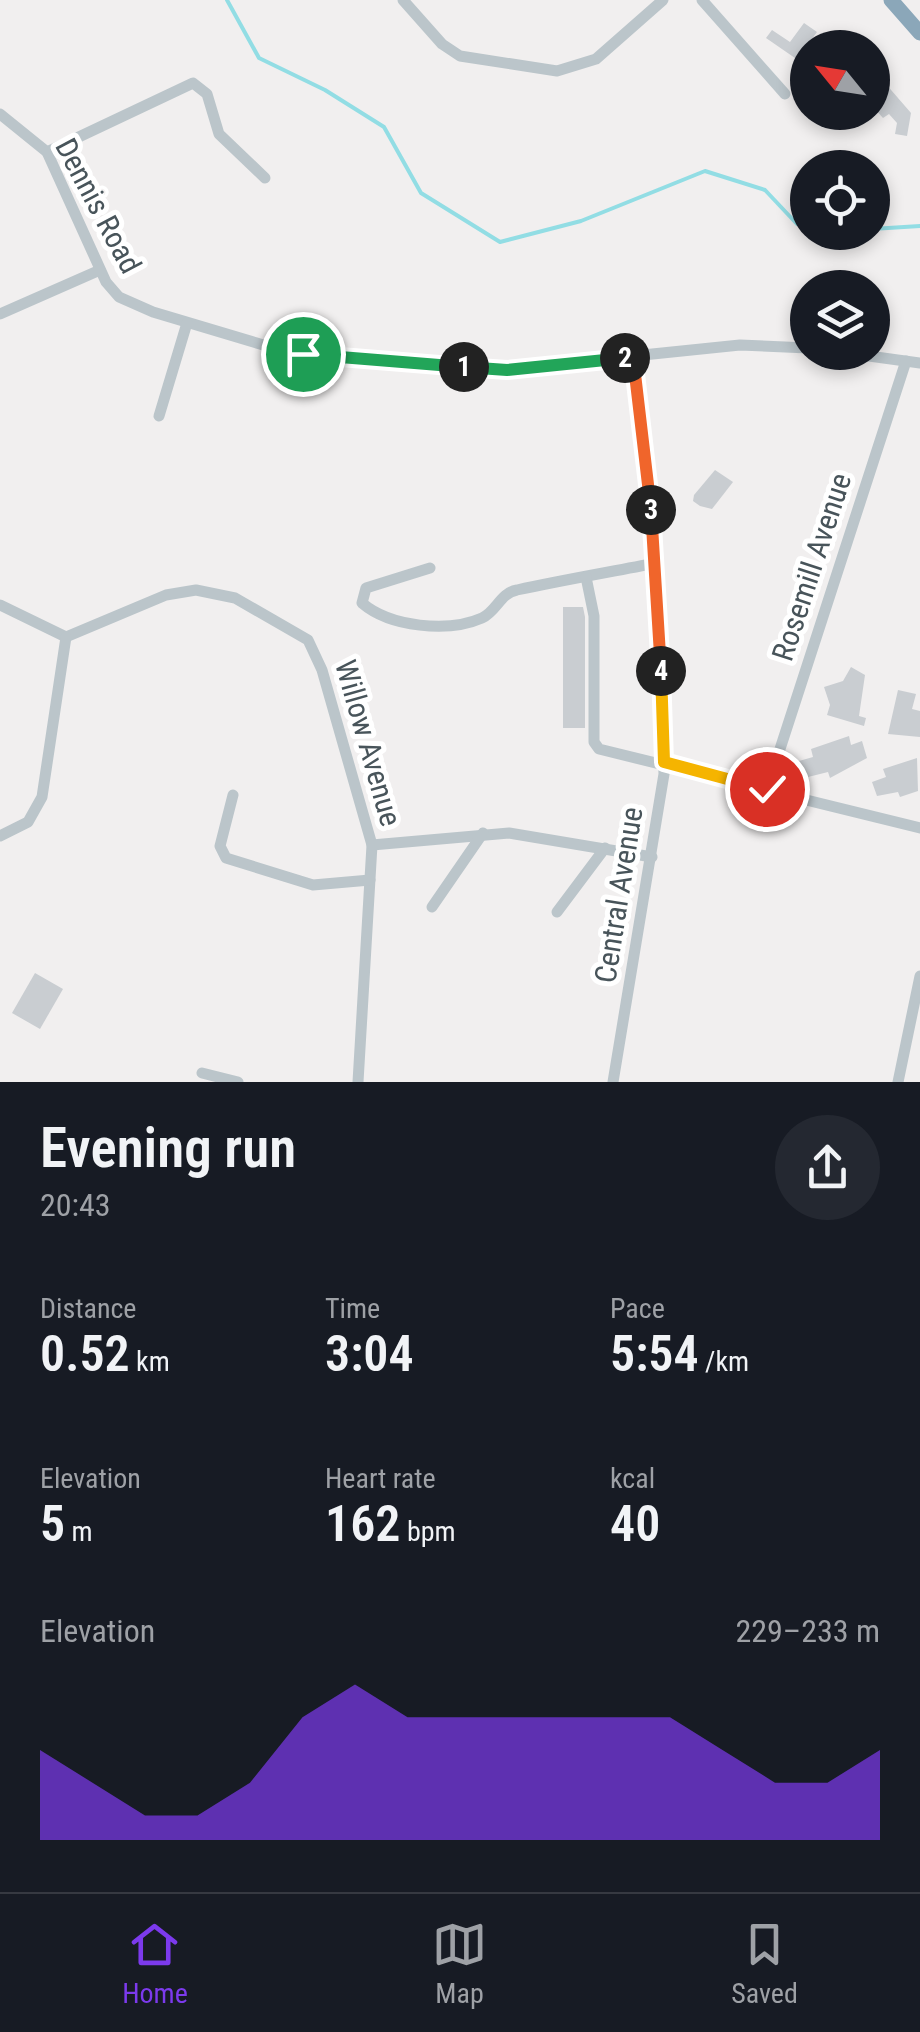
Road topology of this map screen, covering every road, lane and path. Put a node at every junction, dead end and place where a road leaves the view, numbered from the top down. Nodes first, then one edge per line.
1 (403, 0) edge
2 (663, 0) edge
3 (702, 0) edge
4 (891, 0) edge
5 (920, 33) edge
6 (784, 94) dead end
7 (0, 114) edge
8 (47, 152) junction
9 (264, 178) dead end
10 (100, 270) junction
11 (0, 314) edge
12 (187, 323) junction
13 (790, 347) edge
14 (633, 357) junction
15 (890, 359) edge
16 (906, 361) junction
17 (920, 363) edge
18 (160, 416) dead end
19 (656, 562) junction
20 (430, 568) dead end
21 (586, 577) junction
22 (0, 605) edge
23 (66, 637) junction
24 (664, 762) junction
25 (767, 789) junction
26 (233, 795) dead end
27 (920, 828) edge
28 (483, 833) junction
29 (0, 836) edge
30 (372, 844) junction
31 (605, 848) junction
32 (652, 857) junction
33 (370, 880) junction
34 (432, 906) dead end
35 (556, 912) dead end
36 (920, 976) edge
37 (202, 1073) dead end
38 (238, 1082) edge
39 (358, 1082) edge
40 (613, 1082) edge
41 (898, 1082) edge

1 - 2 street
3 - 6 street
4 - 5 highway
7 - 8 street, Dennis Road
8 - 9 street
8 - 10 street, Dennis Road
10 - 11 street
10 - 12 street, Dennis Road
12 - 14 street, Dennis Road
12 - 18 street
13 - 14 street, Dennis Road
14 - 19 street, Central Avenue
15 - 16 street
16 - 17 street
16 - 25 street, Rosemill Avenue
19 - 21 street
19 - 24 street, Central Avenue
20 - 21 street
21 - 24 street
22 - 23 street
23 - 29 street
23 - 30 street, Willow Avenue
24 - 25 street
24 - 32 street, Central Avenue
25 - 27 street
26 - 33 street
28 - 30 street
28 - 31 street
28 - 34 street
30 - 33 street, Willow Avenue
31 - 32 street
31 - 35 street
32 - 40 street, Central Avenue
33 - 39 street, Willow Avenue
36 - 41 street
37 - 38 street

